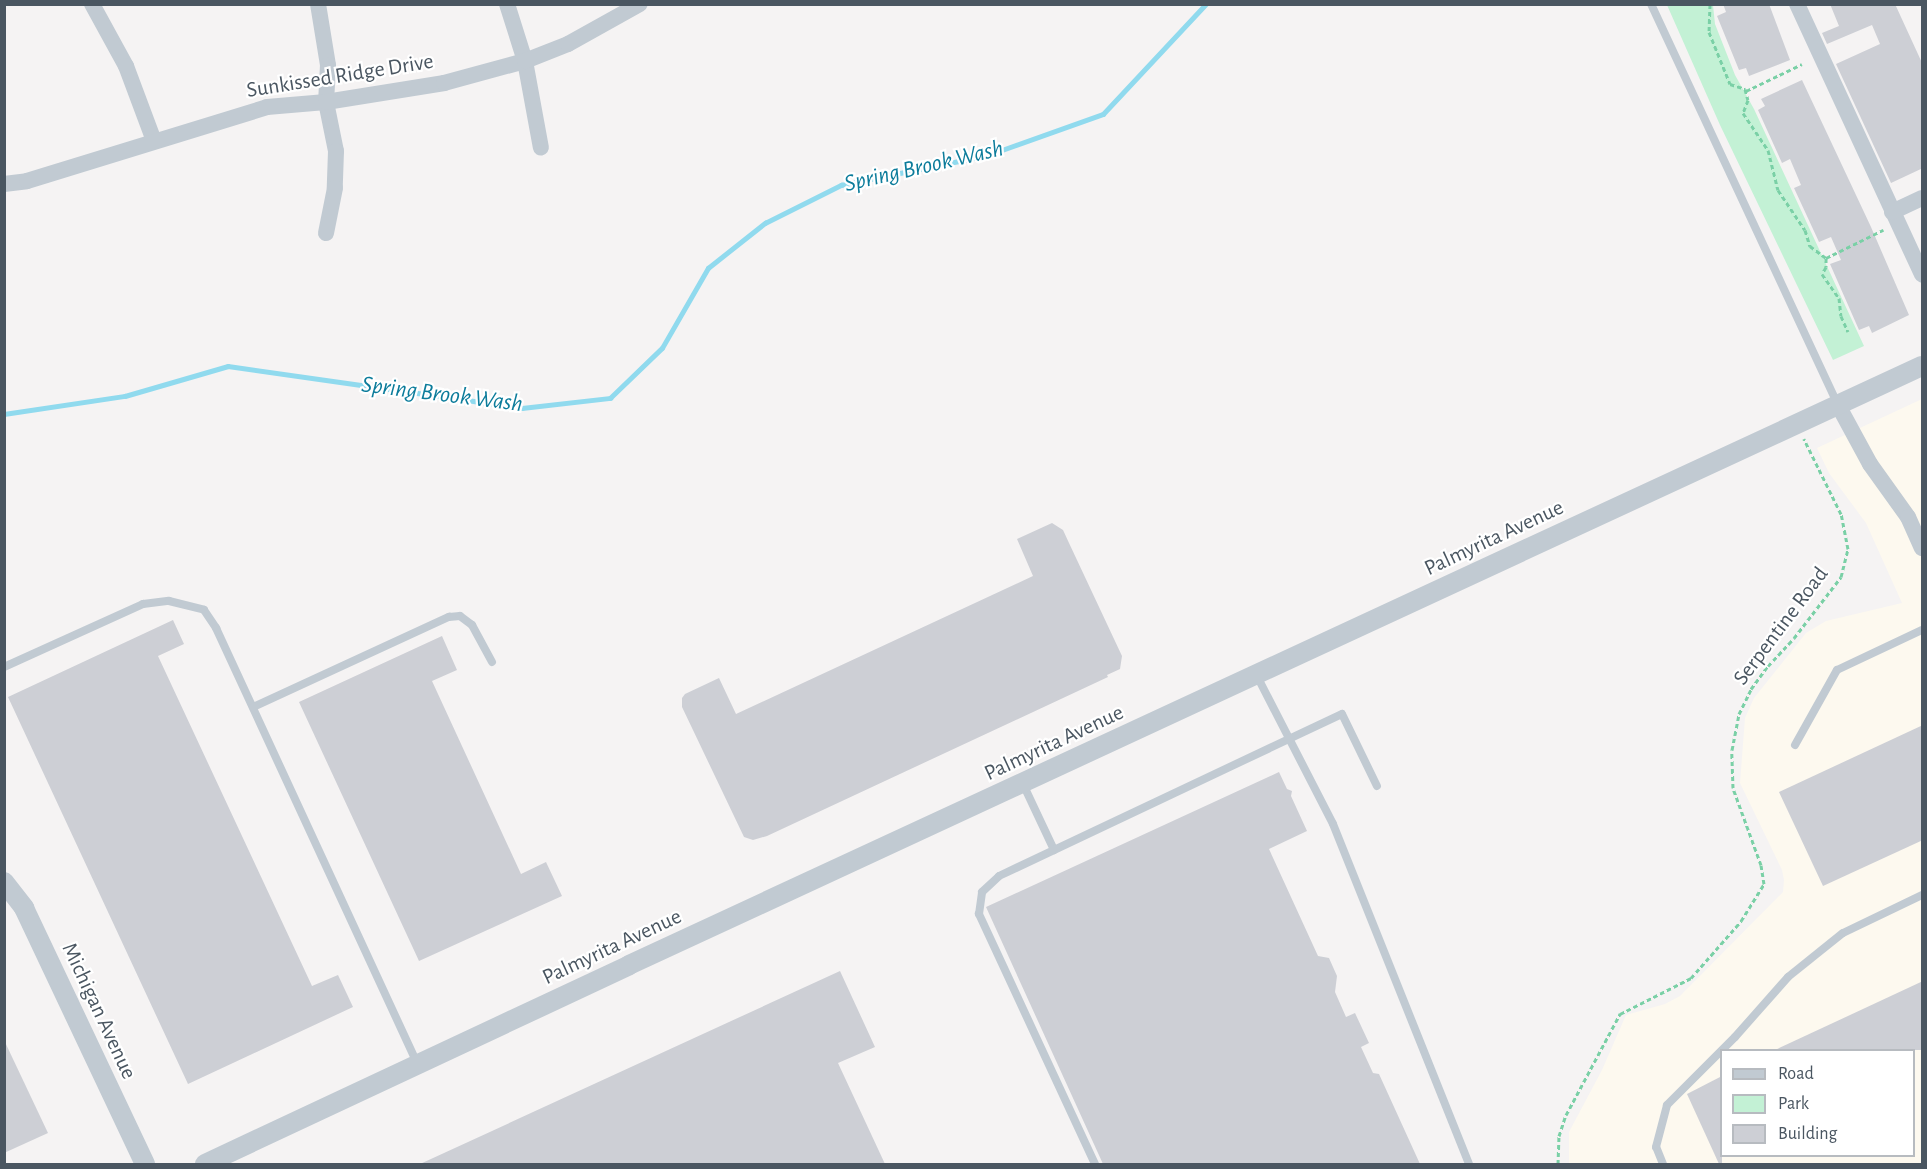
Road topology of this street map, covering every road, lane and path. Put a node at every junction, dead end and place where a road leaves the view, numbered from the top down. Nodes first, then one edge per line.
1 (92, 4) edge
2 (318, 4) edge
3 (507, 4) edge
4 (640, 4) edge
5 (1651, 4) edge
6 (1710, 4) edge
7 (1797, 4) edge
8 (525, 61) junction
9 (1802, 64) dead end
10 (1746, 91) junction
11 (326, 102) junction
12 (154, 141) junction
13 (541, 148) dead end
14 (4, 184) edge
15 (1923, 198) edge
16 (1895, 218) junction
17 (326, 233) dead end
18 (1826, 258) junction
19 (1923, 275) edge
20 (1848, 332) dead end
21 (1923, 366) edge
22 (1838, 405) junction
23 (1797, 424) junction
24 (1923, 548) edge
25 (1923, 630) edge
26 (492, 662) dead end
27 (4, 667) edge
28 (1257, 676) junction
29 (253, 708) junction
30 (1289, 738) junction
31 (1795, 746) dead end
32 (1023, 784) junction
33 (1377, 786) dead end
34 (1054, 850) junction
35 (4, 882) edge
36 (1923, 896) edge
37 (1723, 1049) edge
38 (1720, 1052) edge
39 (417, 1064) junction
40 (145, 1164) edge
41 (205, 1164) edge
42 (1095, 1164) edge
43 (1469, 1164) edge
44 (1558, 1164) edge
45 (1664, 1164) edge

1 - 12 street
2 - 11 street
3 - 8 street
4 - 8 street, Sunkissed Ridge Drive
5 - 22 lane
6 - 10 path
7 - 16 street
8 - 11 street, Sunkissed Ridge Drive
8 - 13 street
9 - 10 path
10 - 18 path
11 - 12 street, Sunkissed Ridge Drive
11 - 17 street
12 - 14 street, Sunkissed Ridge Drive
15 - 16 street
16 - 18 path
16 - 19 street
18 - 20 path
21 - 22 street, Palmyrita Avenue
22 - 23 street, Palmyrita Avenue
22 - 24 street
23 - 28 street, Palmyrita Avenue
23 - 44 path, Serpentine Road
25 - 31 lane
26 - 29 lane
27 - 29 lane
28 - 30 lane
28 - 32 street, Palmyrita Avenue
29 - 39 lane
30 - 33 lane
30 - 34 lane
30 - 43 lane
32 - 34 lane
32 - 39 street, Palmyrita Avenue
34 - 42 lane
35 - 40 street, Michigan Avenue
36 - 37 lane
38 - 45 lane
39 - 41 street, Palmyrita Avenue

